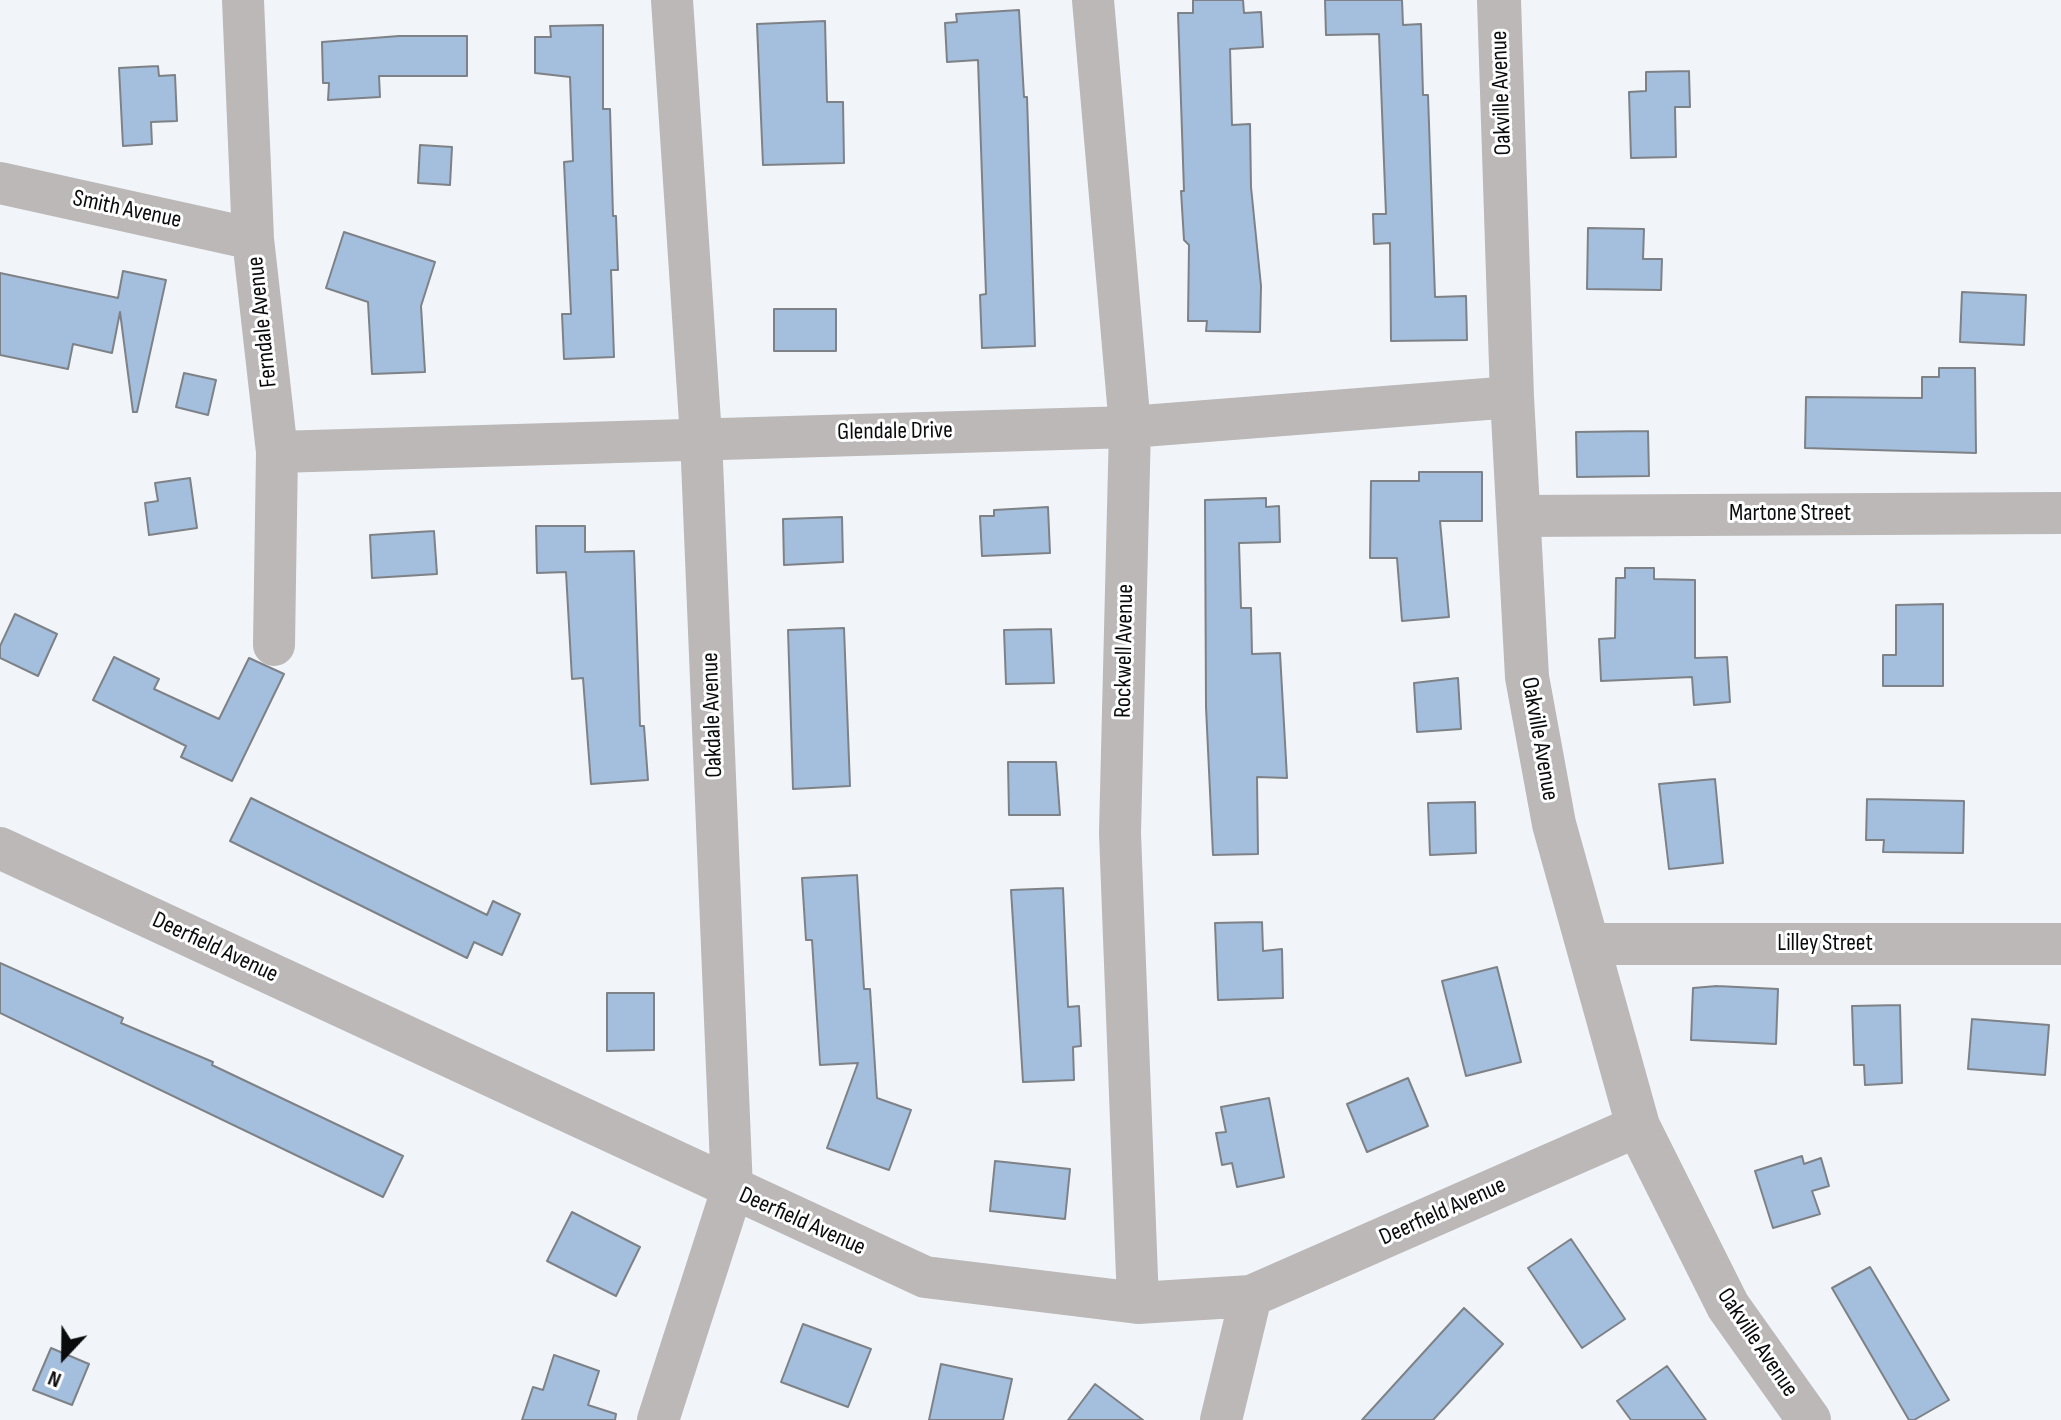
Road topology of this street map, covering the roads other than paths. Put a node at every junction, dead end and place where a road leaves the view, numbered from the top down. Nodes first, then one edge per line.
1 (243, 0) edge
2 (672, 0) edge
3 (1093, 0) edge
4 (1499, 0) edge
5 (0, 183) edge
6 (253, 239) junction
7 (1512, 397) junction
8 (1130, 427) junction
9 (701, 437) junction
10 (277, 452) junction
11 (2061, 513) edge
12 (1518, 516) junction
13 (274, 645) dead end
14 (0, 848) edge
15 (1588, 944) junction
16 (2061, 944) edge
17 (1638, 1126) junction
18 (732, 1190) junction
19 (1251, 1296) junction
20 (1138, 1303) junction
21 (658, 1420) edge
22 (1221, 1420) edge
23 (1809, 1420) edge

1 - 6 street, Ferndale Avenue
2 - 9 street, Oakdale Avenue
3 - 8 street, Rockwell Avenue
4 - 7 street, Oakville Avenue
5 - 6 street, Smith Avenue
6 - 10 street, Ferndale Avenue
7 - 8 street, Glendale Drive
7 - 12 street, Oakville Avenue
8 - 9 street, Glendale Drive
8 - 20 street, Rockwell Avenue
9 - 10 street, Glendale Drive
9 - 18 street, Oakdale Avenue
10 - 13 street, Ferndale Avenue
11 - 12 street, Martone Street
12 - 15 street, Oakville Avenue
14 - 18 street, Deerfield Avenue
15 - 16 street, Lilley Street
15 - 17 street, Oakville Avenue
17 - 19 street, Deerfield Avenue
17 - 23 street, Oakville Avenue
18 - 20 street, Deerfield Avenue
18 - 21 street, Oakdale Avenue
19 - 20 street, Deerfield Avenue
19 - 22 street

